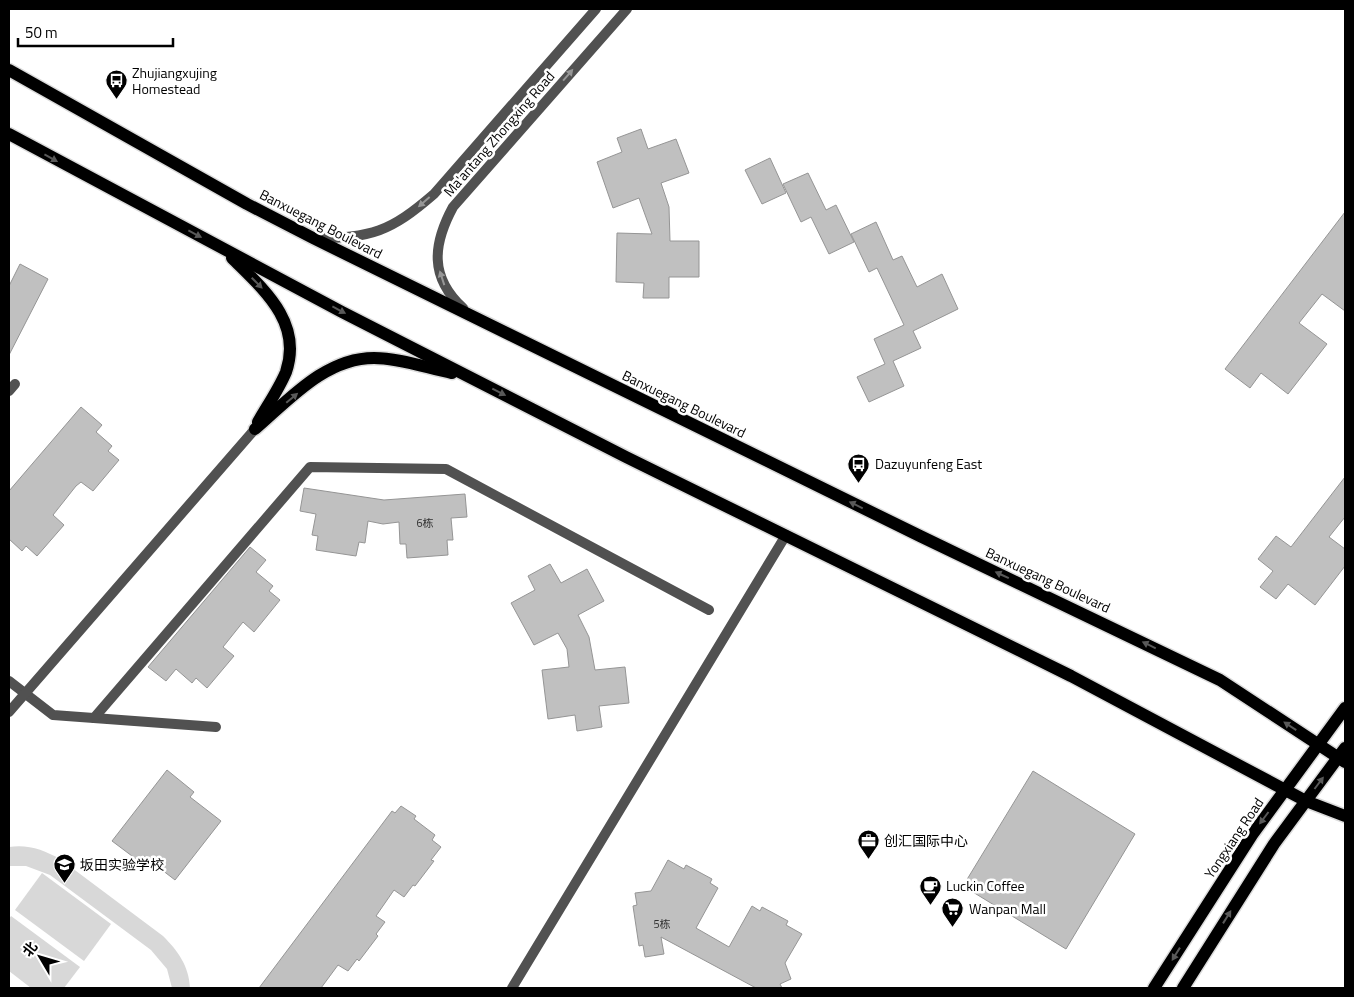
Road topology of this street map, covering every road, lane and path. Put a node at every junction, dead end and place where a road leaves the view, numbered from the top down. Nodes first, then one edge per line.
1 (596, 9) edge
2 (627, 9) edge
3 (9, 70) edge
4 (9, 134) edge
5 (313, 238) junction
6 (223, 249) junction
7 (471, 316) junction
8 (471, 378) junction
9 (255, 429) junction
10 (786, 535) junction
11 (709, 610) dead end
12 (9, 681) edge
13 (25, 694) junction
14 (1345, 708) edge
15 (9, 712) edge
16 (94, 718) junction
17 (216, 727) dead end
18 (1319, 744) junction
19 (1343, 756) edge
20 (1285, 790) junction
21 (1306, 801) junction
22 (1345, 816) edge
23 (512, 988) edge
24 (1154, 988) edge
25 (1183, 988) edge

1 -> 5 street, Ma'antang Zhongxing Road
7 -> 2 street, Ma'antang Zhongxing Road
3 - 5 main road, Banxuegang Boulevard
4 -> 6 main road
5 - 7 main road, Banxuegang Boulevard
6 -> 8 main road
6 -> 9 main road
18 -> 7 main road, Banxuegang Boulevard
9 -> 8 main road
8 -> 10 main road
9 - 13 street
10 - 20 main road
10 - 23 street
11 - 16 street
12 - 13 street
13 - 15 street
13 - 16 street
14 - 18 main road, Yongxiang Road
16 - 17 street
18 - 19 main road, Banxuegang Boulevard
18 - 20 main road, Yongxiang Road
21 -> 19 main road
20 - 21 main road
20 -> 24 main road, Yongxiang Road
21 - 22 main road
25 -> 21 main road

